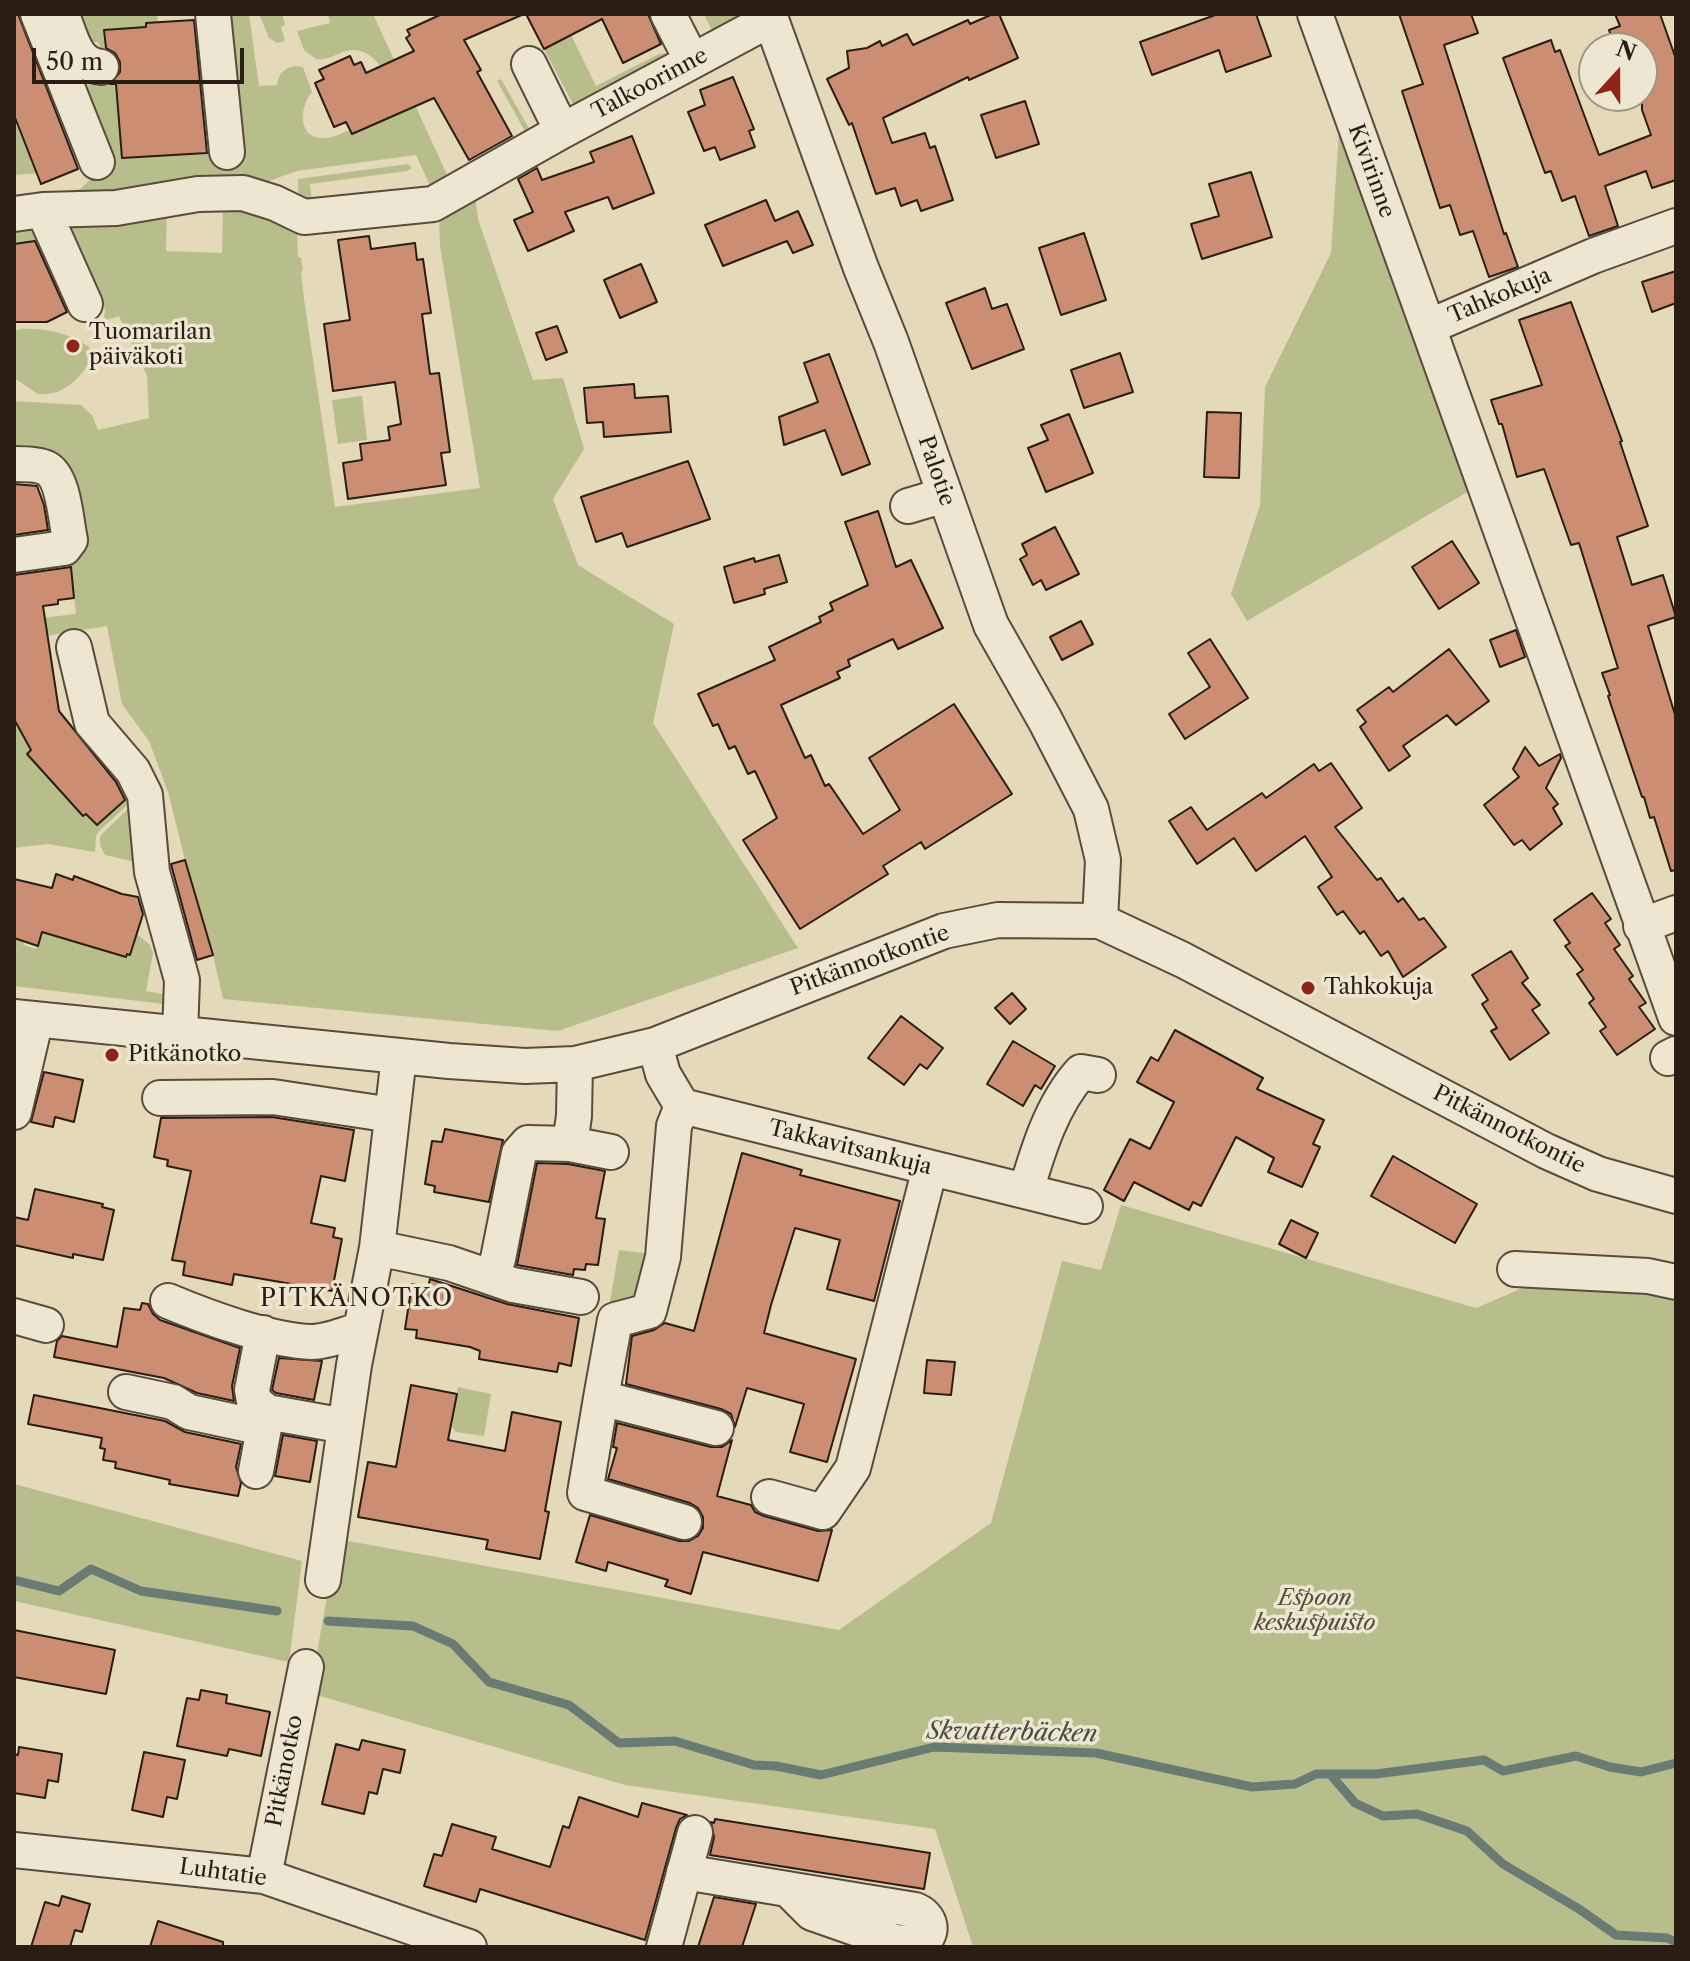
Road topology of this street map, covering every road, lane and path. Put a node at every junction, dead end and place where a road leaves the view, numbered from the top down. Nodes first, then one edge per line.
1 (38, 14) edge
2 (61, 14) edge
3 (213, 14) edge
4 (668, 14) edge
5 (1315, 14) edge
6 (770, 17) edge
7 (692, 61) junction
8 (529, 64) dead end
9 (101, 67) dead end
10 (562, 131) junction
11 (227, 152) dead end
12 (97, 162) dead end
13 (29, 212) edge
14 (1676, 226) edge
15 (85, 304) dead end
16 (1428, 327) junction
17 (14, 464) edge
18 (945, 495) junction
19 (908, 506) dead end
20 (14, 555) edge
21 (74, 647) dead end
22 (1676, 913) edge
23 (1100, 921) junction
24 (1641, 926) junction
25 (25, 1018) edge
26 (1676, 1018) edge
27 (180, 1034) junction
28 (655, 1045) junction
29 (399, 1056) junction
30 (575, 1064) junction
31 (1098, 1075) dead end
32 (160, 1098) dead end
33 (682, 1106) junction
34 (14, 1112) edge
35 (392, 1115) junction
36 (570, 1144) junction
37 (611, 1152) dead end
38 (930, 1168) junction
39 (1026, 1191) junction
40 (1676, 1196) edge
41 (1085, 1206) dead end
42 (377, 1248) junction
43 (1515, 1269) dead end
44 (491, 1277) junction
45 (1676, 1282) edge
46 (581, 1297) dead end
47 (168, 1301) dead end
48 (360, 1330) junction
49 (263, 1333) junction
50 (126, 1392) dead end
51 (601, 1398) junction
52 (265, 1420) junction
53 (345, 1426) junction
54 (716, 1428) dead end
55 (256, 1471) dead end
56 (769, 1497) dead end
57 (684, 1522) dead end
58 (323, 1580) dead end
59 (306, 1667) dead end
60 (695, 1833) dead end
61 (14, 1850) edge
62 (684, 1872) junction
63 (264, 1876) junction
64 (788, 1889) dead end
65 (469, 1947) edge
66 (664, 1947) edge

1 - 12 street
2 - 9 street
3 - 11 street
4 - 7 street
5 - 16 street, Kivirinne
6 - 7 street, Talkoorinne
6 - 18 street, Palotie
7 - 10 street, Talkoorinne
8 - 10 street
10 - 13 street, Talkoorinne
13 - 15 street
14 - 16 street, Tahkokuja
16 - 24 street, Tahkokuja
17 - 20 street
18 - 19 street
18 - 23 street, Palotie
21 - 27 street
22 - 24 street
23 - 28 street, Pitkännotkontie
23 - 40 street, Pitkännotkontie
24 - 26 street, Tahkokuja
25 - 27 street, Pitkännotkontie
25 - 34 street
27 - 29 street, Pitkännotkontie
28 - 30 street, Pitkännotkontie
28 - 33 street
29 - 30 street, Pitkännotkontie
29 - 35 street
30 - 36 street
31 - 39 street
32 - 35 street
33 - 38 street, Takkavitsankuja
33 - 51 street
35 - 42 street
36 - 37 street
36 - 44 street
38 - 39 street, Takkavitsankuja
38 - 56 street
39 - 41 street, Takkavitsankuja
42 - 44 street
42 - 48 street
43 - 45 street
44 - 46 street
47 - 49 street
48 - 49 street
48 - 53 street
49 - 52 street
50 - 52 street
51 - 54 street
51 - 57 street
52 - 53 street
52 - 55 street
53 - 58 street
59 - 63 street, Pitkänotko
60 - 62 street
61 - 63 street, Luhtatie
62 - 64 street
62 - 66 street
63 - 65 street, Luhtatie

